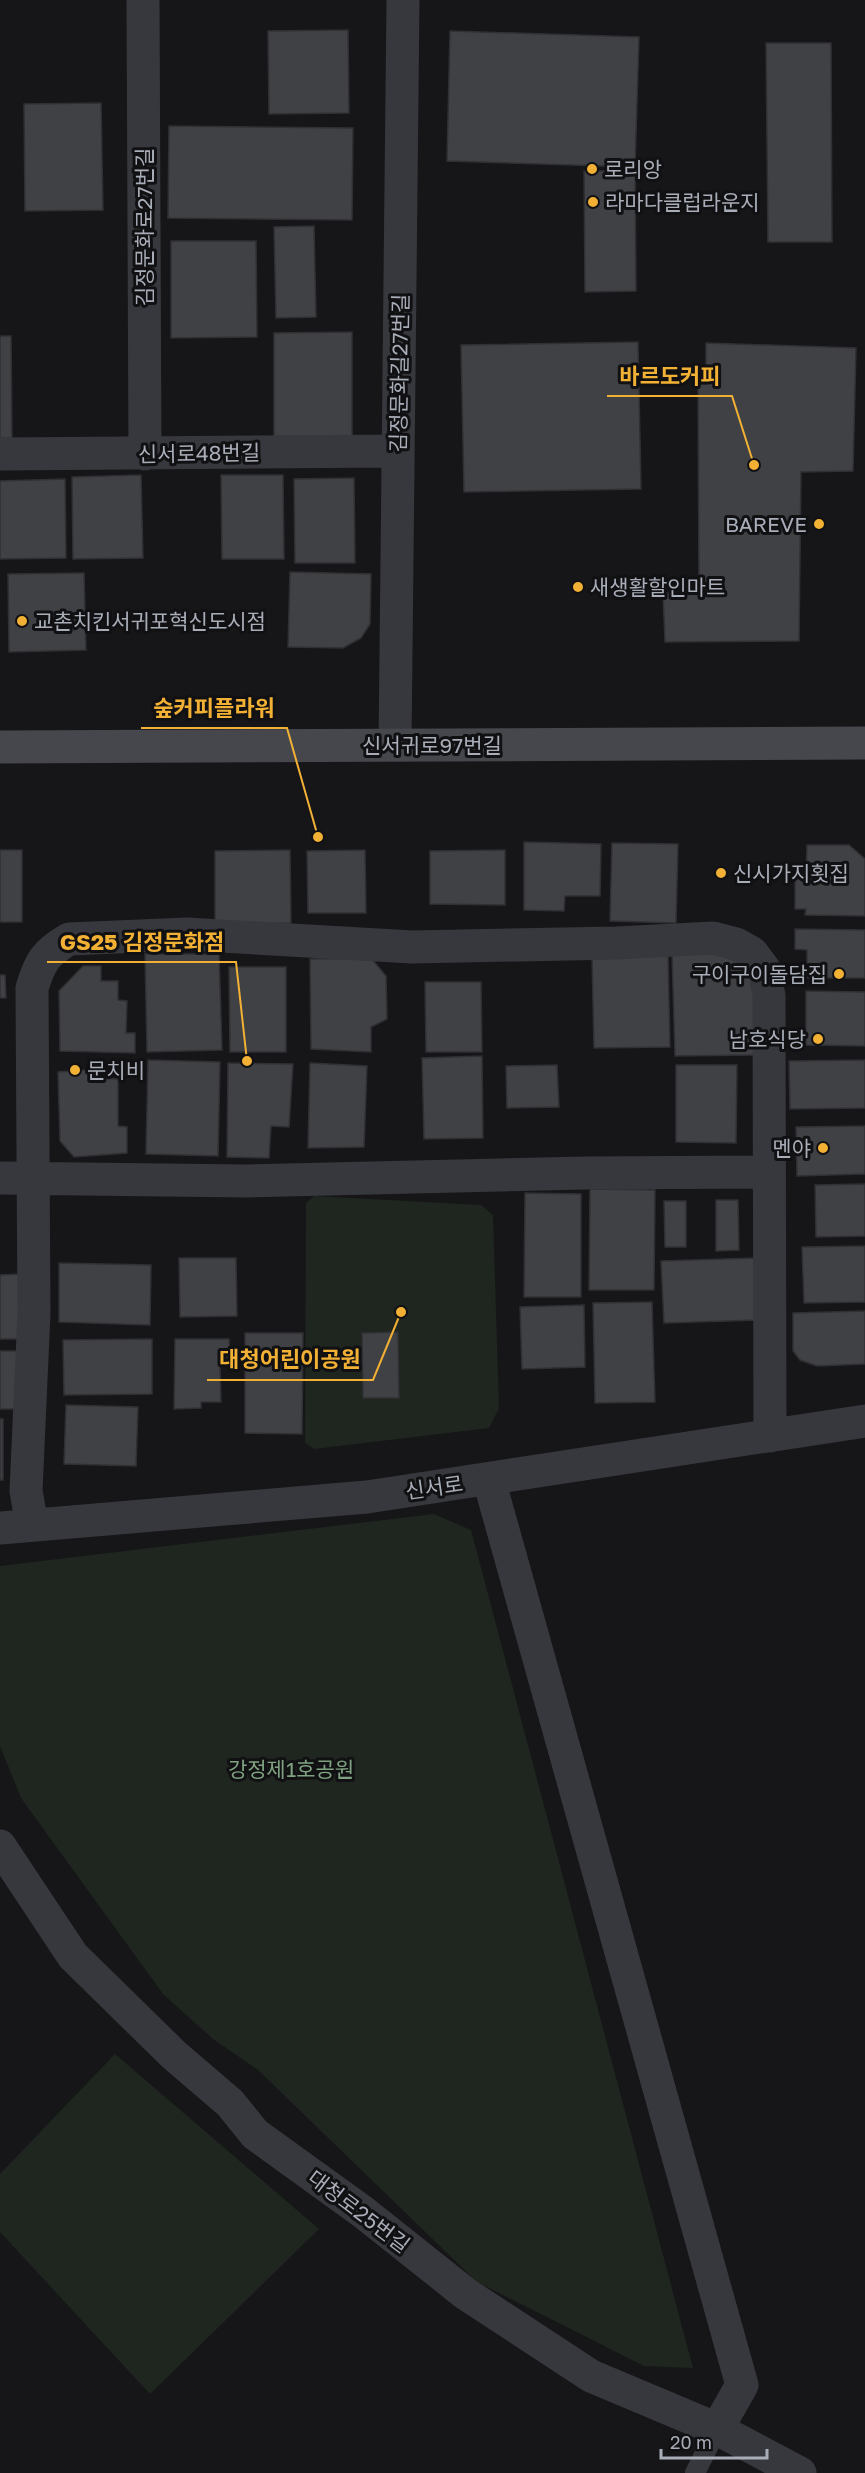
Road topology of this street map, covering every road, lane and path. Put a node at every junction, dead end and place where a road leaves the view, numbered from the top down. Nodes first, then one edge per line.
1 (143, 0) edge
2 (403, 0) edge
3 (398, 451) junction
4 (0, 454) edge
5 (145, 454) junction
6 (865, 743) edge
7 (394, 745) junction
8 (0, 747) edge
9 (769, 1172) junction
10 (0, 1178) edge
11 (33, 1180) junction
12 (865, 1421) edge
13 (770, 1436) junction
14 (489, 1480) junction
15 (32, 1525) junction
16 (0, 1528) edge
17 (0, 1846) edge
18 (717, 2429) junction
19 (695, 2473) edge
20 (800, 2473) edge

1 - 5 street, 김정문화로27번길
2 - 3 street, 김정문화길27번길
3 - 5 street, 신서로48번길
3 - 7 street, 김정문화길27번길
4 - 5 street, 신서로48번길
6 - 7 street, 신서귀로97번길
7 - 8 street, 신서귀로97번길
9 - 11 street
9 - 11 street
9 - 13 street
10 - 11 street
11 - 15 street
12 - 13 street, 신서로
13 - 14 street, 신서로
14 - 15 street, 신서로
14 - 18 street
15 - 16 street, 신서로
17 - 18 street, 대청로25번길
18 - 19 lane
18 - 20 street, 대청로25번길

